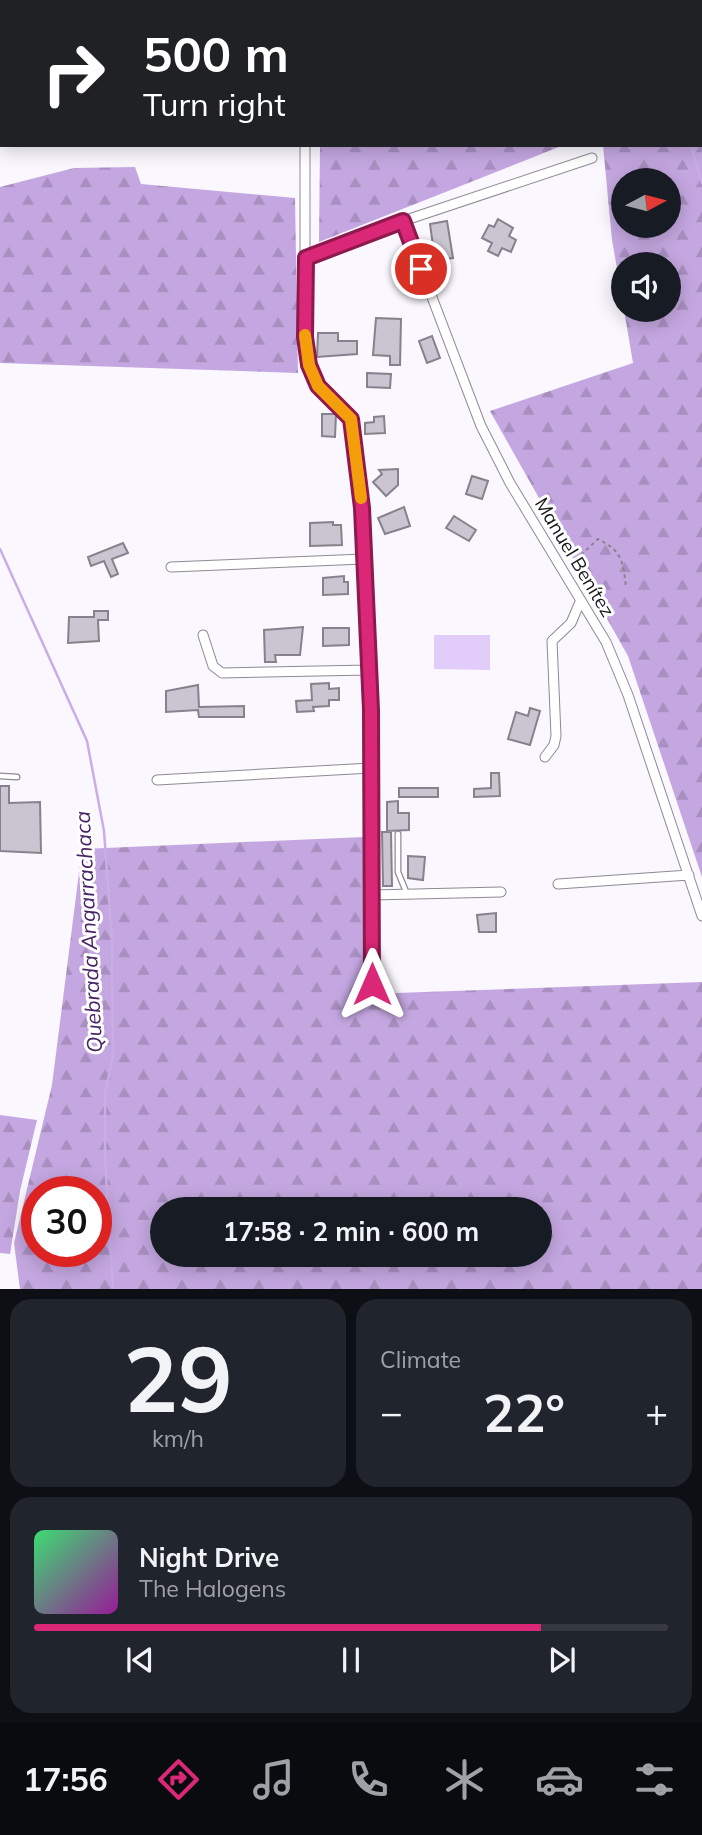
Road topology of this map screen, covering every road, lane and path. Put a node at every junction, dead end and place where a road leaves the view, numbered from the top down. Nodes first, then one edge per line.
1 (305, 147) edge
2 (592, 158) dead end
3 (403, 221) junction
4 (306, 258) junction
5 (364, 559) junction
6 (171, 566) dead end
7 (577, 581) dead end
8 (626, 587) dead end
9 (580, 602) junction
10 (203, 635) dead end
11 (369, 670) junction
12 (545, 757) dead end
13 (371, 768) junction
14 (0, 776) edge
15 (17, 777) dead end
16 (157, 780) dead end
17 (398, 834) dead end
18 (689, 875) junction
19 (558, 884) dead end
20 (501, 892) dead end
21 (407, 894) junction
22 (372, 895) junction
23 (702, 916) edge
24 (372, 984) dead end

1 - 4 street
2 - 3 street
3 - 4 street
3 - 9 street, Manuel Benítez
4 - 5 street
5 - 6 street
5 - 11 street
7 - 8 path
9 - 12 street
9 - 18 street, Manuel Benítez
10 - 11 street
11 - 13 street
13 - 16 street
13 - 22 street
14 - 15 lane
17 - 21 lane
18 - 19 street
18 - 23 street, Manuel Benítez
20 - 21 street
21 - 22 street
22 - 24 street

